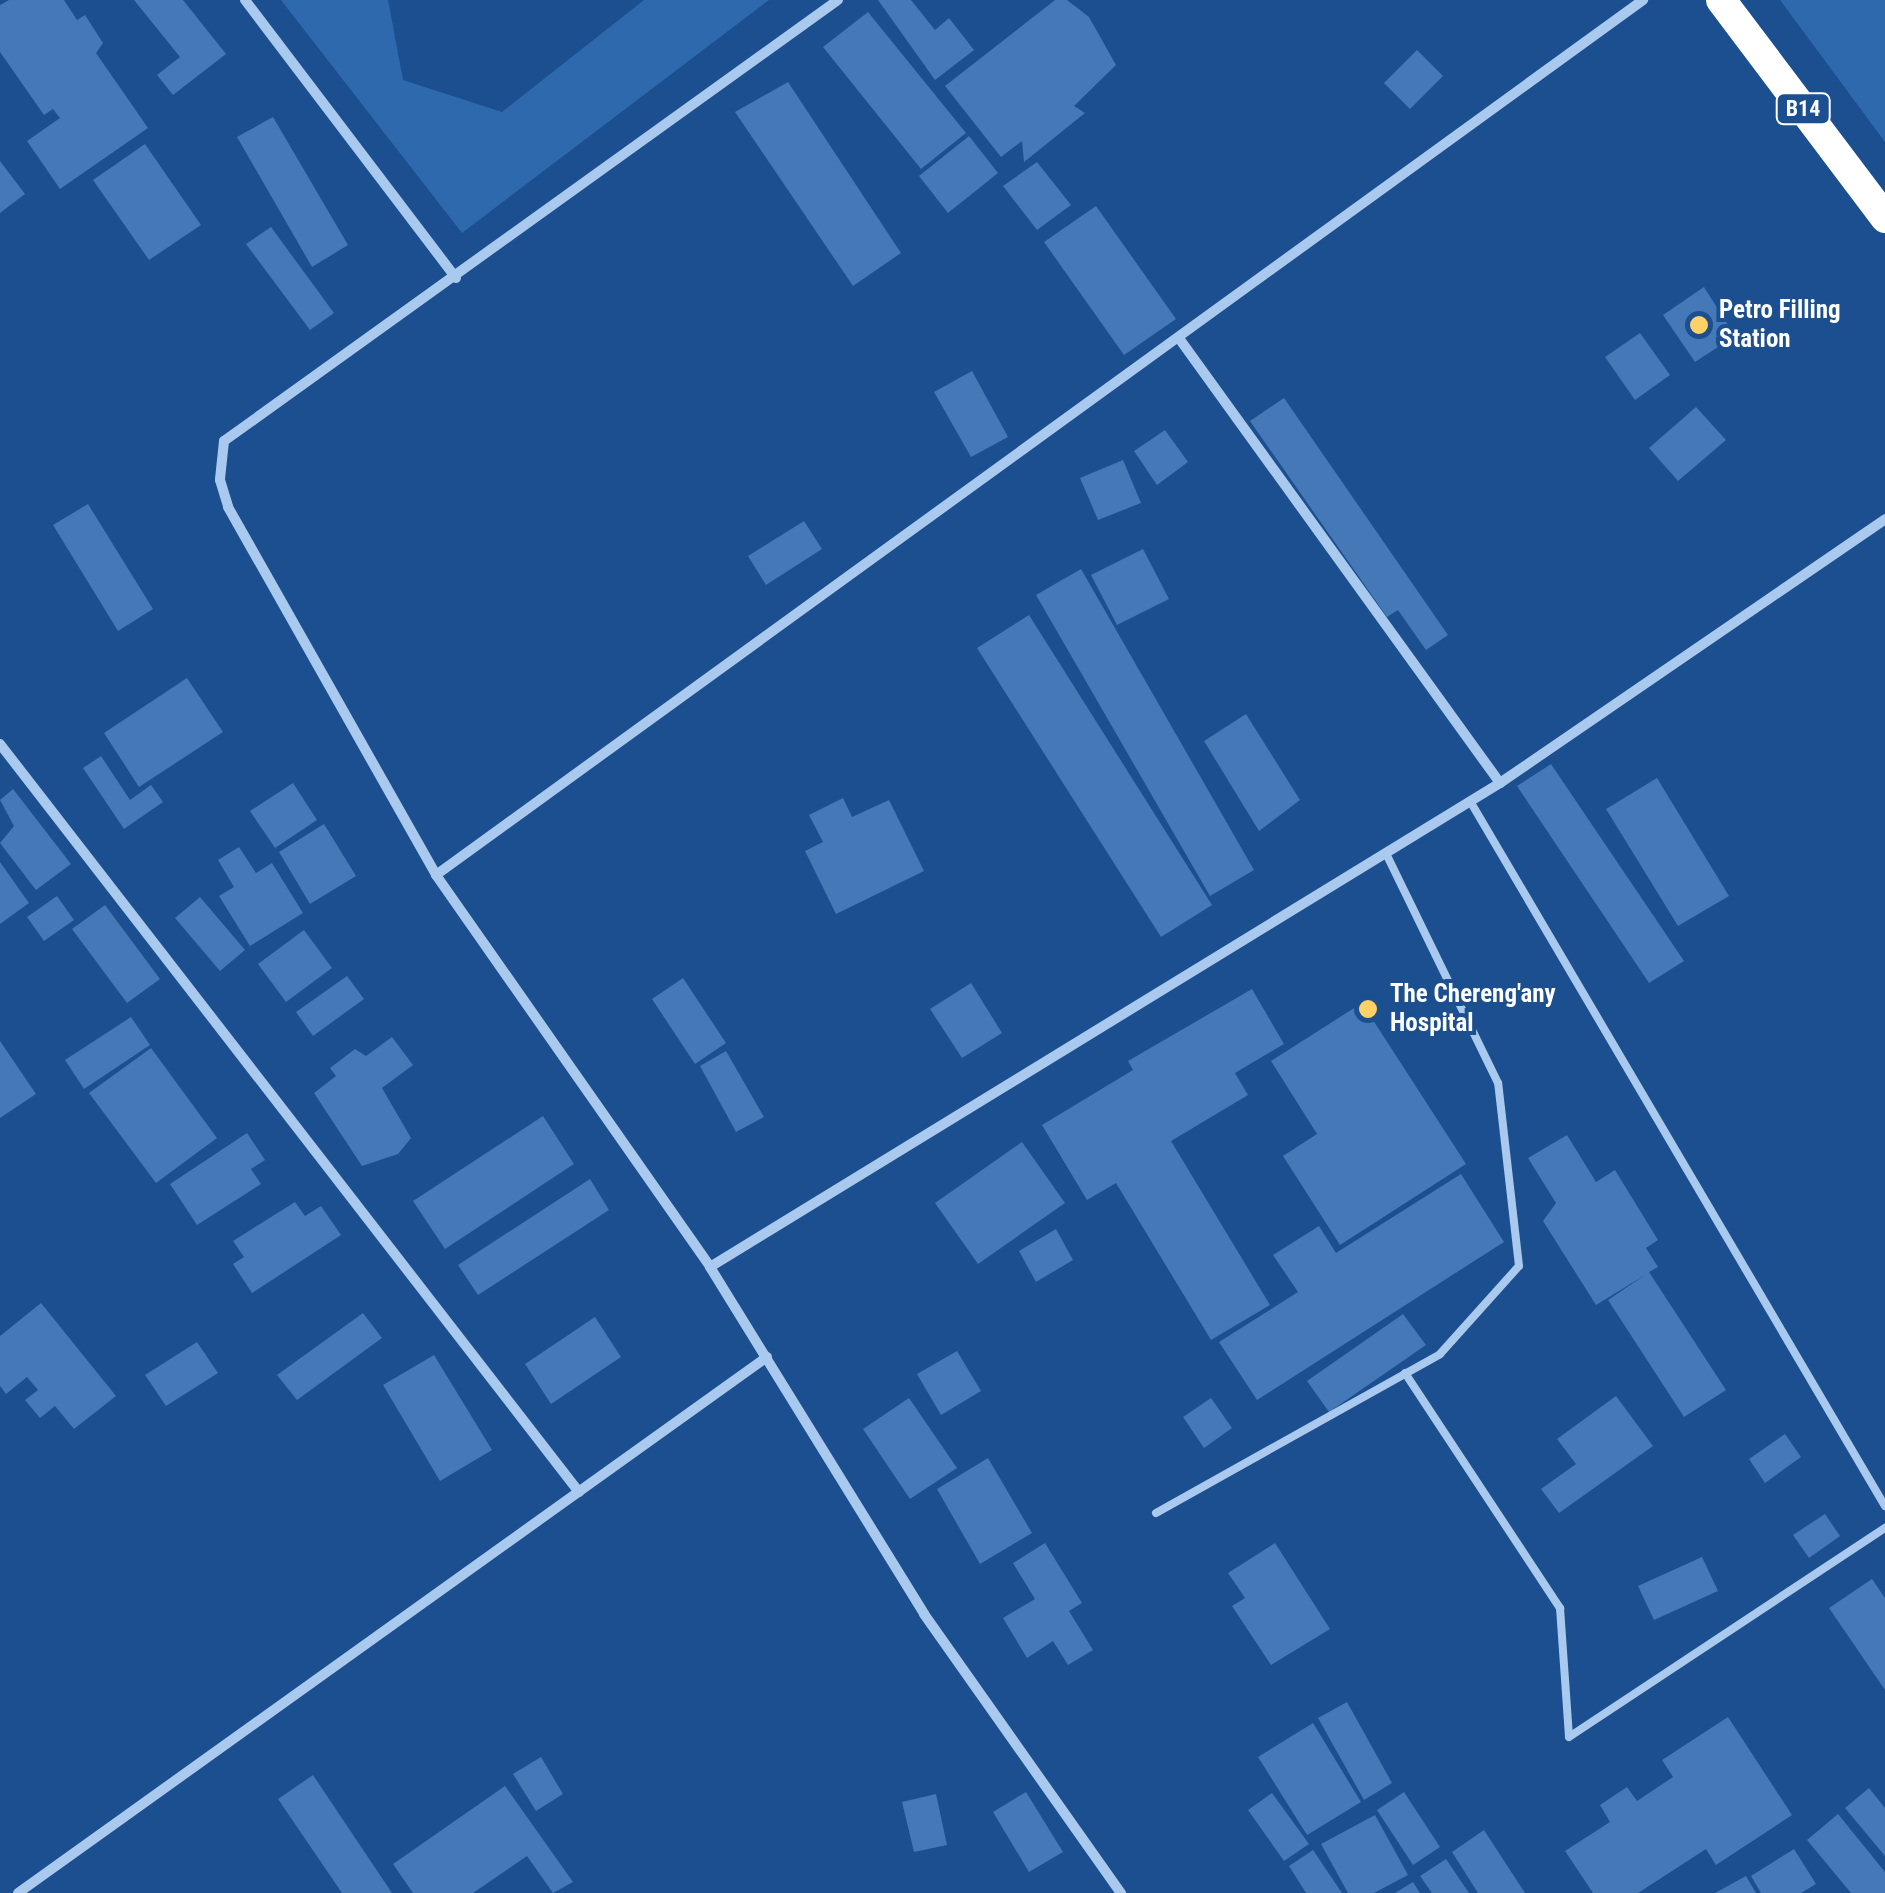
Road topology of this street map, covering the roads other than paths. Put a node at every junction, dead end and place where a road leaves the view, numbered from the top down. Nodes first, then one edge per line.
1 (244, 0) edge
2 (838, 0) edge
3 (1643, 0) edge
4 (1721, 0) edge
5 (1885, 218) edge
6 (456, 278) junction
7 (1181, 341) junction
8 (1885, 519) edge
9 (0, 744) edge
10 (1500, 782) junction
11 (1470, 801) junction
12 (1386, 853) junction
13 (436, 875) junction
14 (710, 1267) junction
15 (767, 1357) junction
16 (1405, 1373) junction
17 (578, 1492) junction
18 (1885, 1506) edge
19 (1156, 1514) dead end
20 (1885, 1528) edge
21 (18, 1893) edge
22 (1120, 1893) edge

1 - 6 street
2 - 6 street
3 - 7 street
4 - 5 highway, B14
6 - 13 street
7 - 10 street
7 - 13 street
8 - 10 street
9 - 17 street
10 - 11 street
11 - 12 street
11 - 18 lane
12 - 14 street
12 - 16 lane
13 - 14 street
14 - 15 street
15 - 17 street
15 - 22 street
16 - 19 lane
16 - 20 lane
17 - 21 street

